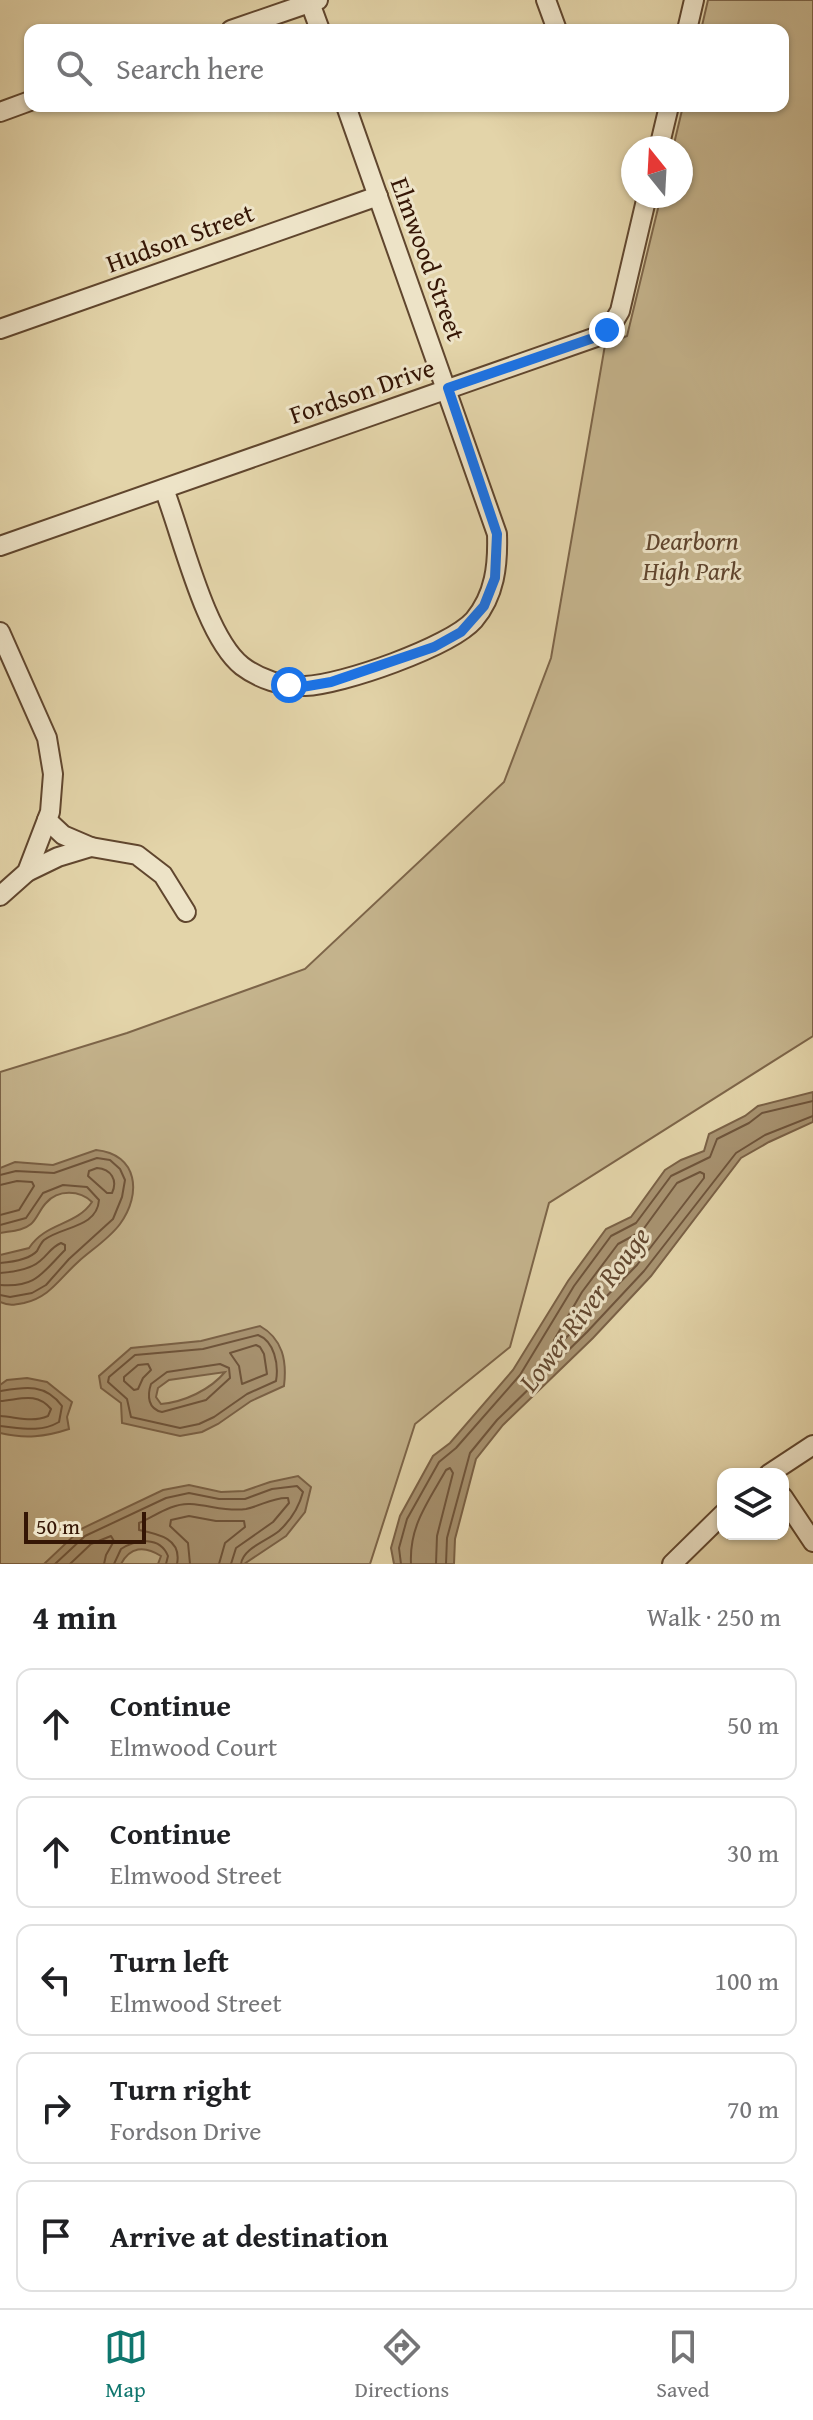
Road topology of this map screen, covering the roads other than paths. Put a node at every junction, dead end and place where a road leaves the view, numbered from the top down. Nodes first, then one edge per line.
1 (546, 0) edge
2 (694, 0) edge
3 (312, 1) edge
4 (248, 24) edge
5 (318, 24) edge
6 (555, 24) edge
7 (688, 24) edge
8 (24, 103) edge
9 (0, 112) edge
10 (348, 112) edge
11 (668, 112) edge
12 (662, 136) edge
13 (378, 196) junction
14 (644, 208) edge
15 (0, 329) edge
16 (448, 388) junction
17 (164, 489) junction
18 (0, 546) edge
19 (0, 632) edge
20 (47, 820) junction
21 (91, 847) junction
22 (27, 872) junction
23 (0, 896) edge
24 (186, 912) dead end
25 (813, 1445) edge
26 (778, 1468) edge
27 (789, 1506) edge
28 (717, 1520) edge
29 (813, 1542) edge
30 (672, 1564) edge

1 - 6 street
2 - 7 street
3 - 4 street
3 - 5 street
8 - 9 street
10 - 13 street, Elmwood Street
11 - 12 street
13 - 15 street, Hudson Street
13 - 16 street, Elmwood Street
14 - 16 street, Fordson Drive
16 - 17 street, Fordson Drive
16 - 17 street, Elmwood Street
17 - 18 street, Fordson Drive
19 - 20 street
20 - 21 street
20 - 22 street
21 - 22 street
21 - 24 street
22 - 23 street
25 - 26 street
27 - 29 street
28 - 30 street

